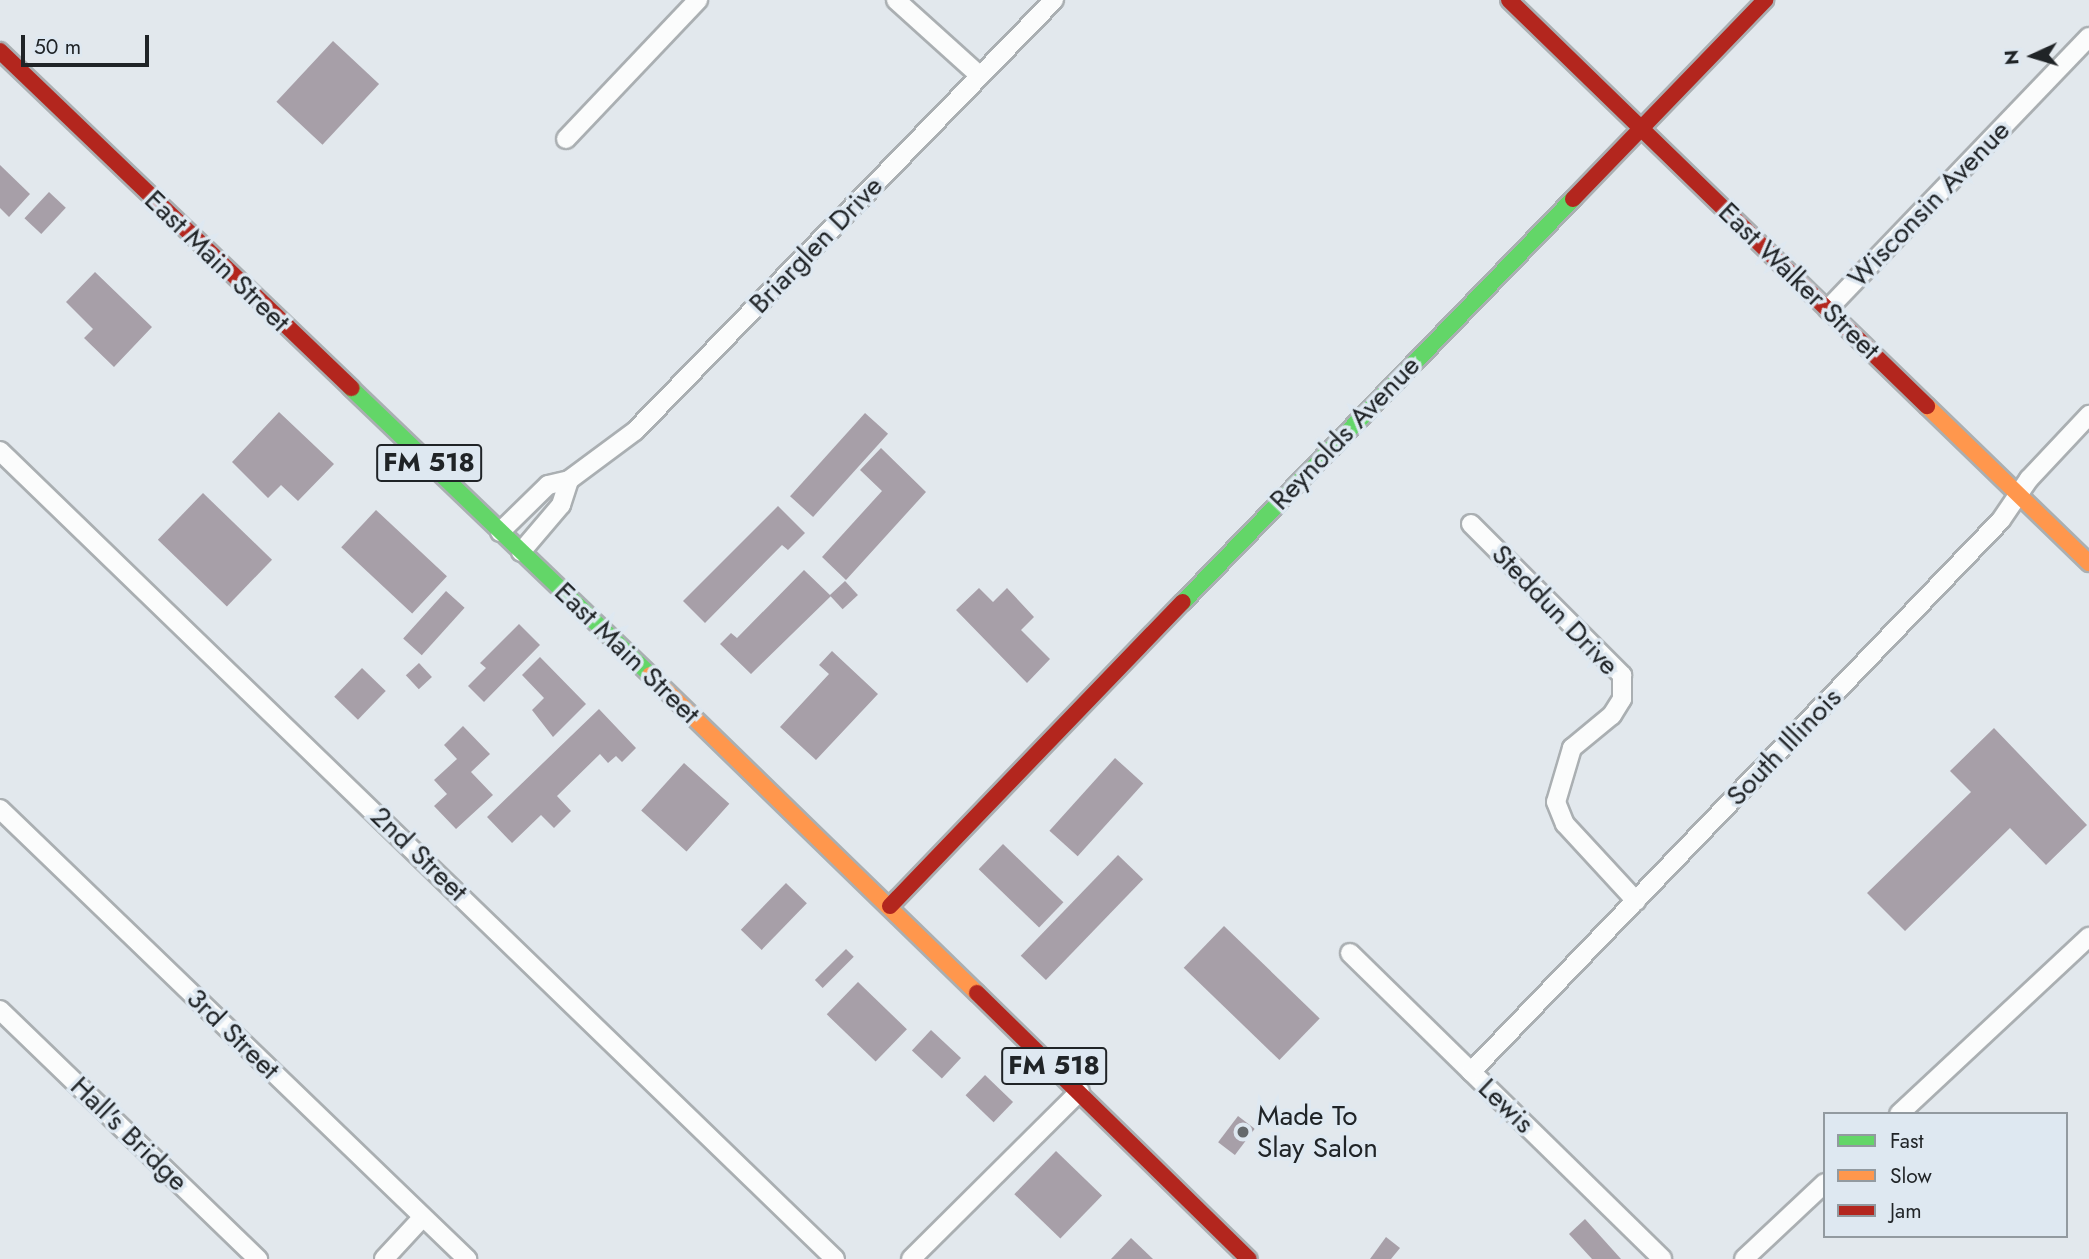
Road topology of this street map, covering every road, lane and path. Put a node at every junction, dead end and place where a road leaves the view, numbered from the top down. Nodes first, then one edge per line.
1 (698, 0) edge
2 (896, 0) edge
3 (1054, 0) edge
4 (1509, 0) edge
5 (1765, 0) edge
6 (2089, 37) edge
7 (0, 51) edge
8 (980, 76) junction
9 (1640, 127) junction
10 (566, 139) dead end
11 (1828, 309) junction
12 (2089, 415) edge
13 (0, 450) edge
14 (569, 480) junction
15 (2020, 497) junction
16 (1471, 524) dead end
17 (500, 532) junction
18 (521, 552) junction
19 (2089, 563) edge
20 (0, 809) edge
21 (1636, 901) junction
22 (890, 906) junction
23 (2089, 937) edge
24 (1350, 953) dead end
25 (0, 1010) edge
26 (1471, 1072) junction
27 (1080, 1091) junction
28 (1901, 1112) edge
29 (1823, 1185) edge
30 (423, 1217) junction
31 (258, 1259) edge
32 (384, 1259) edge
33 (467, 1259) edge
34 (835, 1259) edge
35 (911, 1259) edge
36 (1250, 1259) edge
37 (1662, 1259) edge
38 (1744, 1259) edge

1 - 10 street
2 - 8 street
3 - 8 street, Briarglen Drive
4 - 9 street, East Walker Street
5 - 9 street, Reynolds Avenue
6 - 11 street, Wisconsin Avenue
7 - 17 street, East Main Street / FM 518
8 - 14 street, Briarglen Drive
9 - 11 street, East Walker Street
9 - 22 street, Reynolds Avenue
11 - 15 street, East Walker Street
12 - 15 street, South Illinois
13 - 34 street, 2nd Street
14 - 17 street, Briarglen Drive
14 - 18 street
15 - 19 street, East Walker Street
15 - 21 street, South Illinois
16 - 21 street, Steddun Drive
17 - 18 street, East Main Street / FM 518
18 - 22 street, East Main Street / FM 518
20 - 30 street, 3rd Street
21 - 26 street, South Illinois
22 - 27 street, East Main Street / FM 518
23 - 28 street
24 - 26 street, Lewis
25 - 31 street, Hall's Bridge
26 - 37 street, Lewis
27 - 35 street
27 - 36 street, East Main Street / FM 518
29 - 38 street
30 - 32 street
30 - 33 street, 3rd Street

